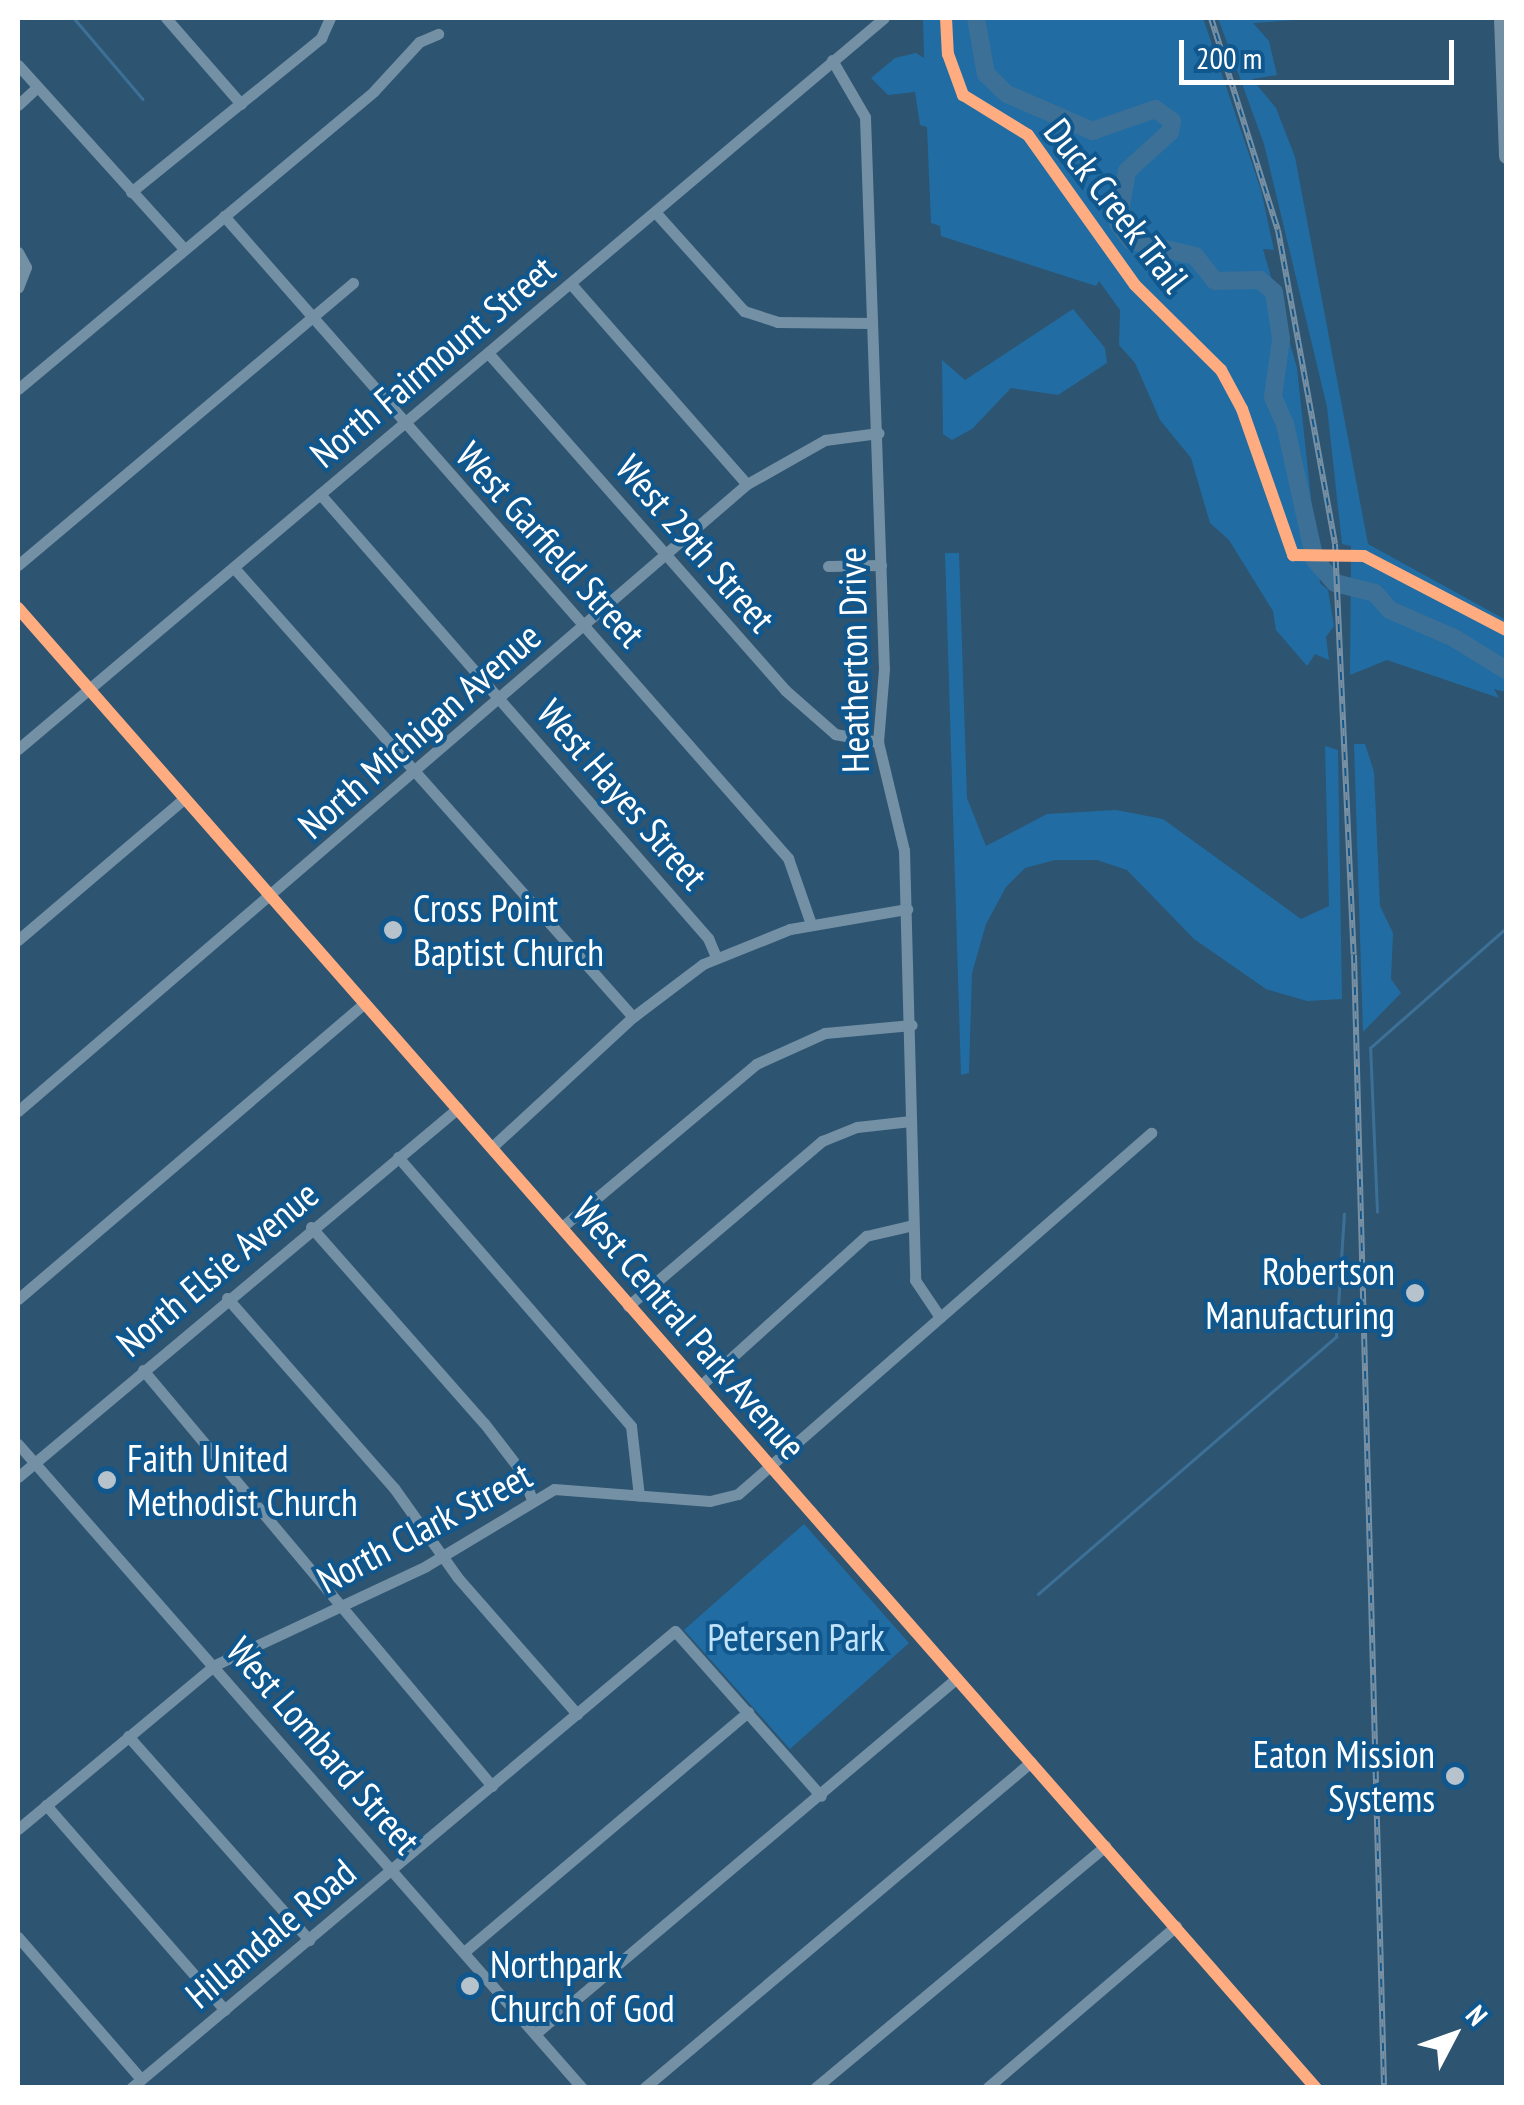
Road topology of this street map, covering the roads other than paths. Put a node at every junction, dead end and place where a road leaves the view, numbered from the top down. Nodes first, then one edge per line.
1 (166, 18) edge
2 (330, 18) edge
3 (884, 18) edge
4 (1500, 18) edge
5 (438, 34) dead end
6 (832, 60) junction
7 (18, 65) edge
8 (37, 87) junction
9 (241, 104) junction
10 (18, 105) edge
11 (1506, 156) edge
12 (131, 192) junction
13 (656, 213) junction
14 (224, 216) junction
15 (184, 249) junction
16 (18, 252) edge
17 (353, 284) dead end
18 (571, 284) junction
19 (18, 288) edge
20 (312, 319) junction
21 (870, 324) junction
22 (489, 354) junction
23 (18, 389) edge
24 (405, 424) junction
25 (878, 433) junction
26 (747, 484) junction
27 (320, 494) junction
28 (666, 554) junction
29 (881, 565) junction
30 (18, 566) edge
31 (828, 566) dead end
32 (235, 568) junction
33 (18, 608) edge
34 (584, 626) junction
35 (88, 689) junction
36 (500, 698) junction
37 (878, 742) junction
38 (18, 749) edge
39 (416, 772) junction
40 (185, 798) junction
41 (271, 898) junction
42 (907, 909) junction
43 (811, 924) junction
44 (18, 940) edge
45 (716, 957) junction
46 (365, 1003) junction
47 (634, 1017) junction
48 (912, 1025) junction
49 (458, 1108) junction
50 (18, 1112) edge
51 (911, 1121) junction
52 (1152, 1132) dead end
53 (492, 1147) junction
54 (398, 1157) junction
55 (913, 1225) junction
56 (311, 1227) junction
57 (562, 1227) junction
58 (227, 1298) junction
59 (18, 1299) edge
60 (628, 1306) junction
61 (940, 1317) junction
62 (143, 1370) junction
63 (700, 1386) junction
64 (18, 1444) edge
65 (34, 1463) junction
66 (772, 1468) junction
67 (18, 1477) edge
68 (639, 1496) junction
69 (532, 1500) junction
70 (442, 1556) junction
71 (341, 1607) junction
72 (216, 1665) junction
73 (957, 1678) junction
74 (748, 1712) junction
75 (576, 1714) junction
76 (128, 1736) junction
77 (1031, 1762) junction
78 (492, 1786) junction
79 (821, 1796) junction
80 (46, 1806) junction
81 (18, 1829) edge
82 (1105, 1846) junction
83 (393, 1870) junction
84 (1176, 1926) junction
85 (18, 1938) edge
86 (310, 1940) junction
87 (464, 1952) junction
88 (225, 2010) junction
89 (535, 2034) junction
90 (577, 2082) edge
91 (136, 2083) edge
92 (560, 2088) edge
93 (644, 2088) edge
94 (815, 2088) edge
95 (987, 2088) edge
96 (1316, 2088) edge

1 - 9 street
2 - 9 street
3 - 6 street, North Fairmount Street
4 - 11 main road
5 - 14 street
6 - 13 street, North Fairmount Street
6 - 21 street, Heatherton Drive
7 - 8 street
8 - 10 street
8 - 12 street
9 - 12 street
12 - 15 street
13 - 18 street, North Fairmount Street
13 - 21 street
14 - 15 street
14 - 20 street, West Garfield Street
15 - 23 street
16 - 19 street
17 - 20 street
18 - 22 street, North Fairmount Street
18 - 26 street
20 - 24 street, West Garfield Street
20 - 30 street
21 - 25 street, Heatherton Drive
22 - 24 street, North Fairmount Street
22 - 28 street, West 29th Street
24 - 27 street, North Fairmount Street
24 - 34 street, West Garfield Street
25 - 26 street, North Michigan Avenue
25 - 29 street, Heatherton Drive
26 - 28 street, North Michigan Avenue
27 - 32 street, North Fairmount Street
27 - 36 street, West Hayes Street
28 - 34 street, North Michigan Avenue
28 - 37 street, West 29th Street
29 - 31 street
29 - 37 street, Heatherton Drive
32 - 35 street, North Fairmount Street
32 - 39 street
33 - 35 street, West Central Park Avenue
34 - 36 street, North Michigan Avenue
34 - 43 street, West Garfield Street
35 - 38 street, North Fairmount Street
35 - 40 street, West Central Park Avenue
36 - 39 street, North Michigan Avenue
36 - 45 street, West Hayes Street
37 - 42 street, Heatherton Drive
39 - 41 street, North Michigan Avenue
39 - 47 street
40 - 41 street, West Central Park Avenue
40 - 44 street
41 - 46 street, West Central Park Avenue
41 - 50 street, North Michigan Avenue
42 - 43 street
42 - 48 street, Heatherton Drive
43 - 45 street
45 - 47 street
46 - 49 street, West Central Park Avenue
46 - 59 street
47 - 53 street
48 - 51 street, Heatherton Drive
48 - 57 street
49 - 53 street, West Central Park Avenue
49 - 54 street, North Elsie Avenue
51 - 55 street, Heatherton Drive
51 - 60 street
52 - 61 street, North Clark Street
53 - 57 street, West Central Park Avenue
54 - 56 street, North Elsie Avenue
54 - 68 street
55 - 61 street, Heatherton Drive
55 - 63 street
56 - 58 street, North Elsie Avenue
56 - 69 street
57 - 60 street, West Central Park Avenue
58 - 62 street, North Elsie Avenue
58 - 70 street
60 - 63 street, West Central Park Avenue
61 - 66 street, North Clark Street
62 - 65 street, North Elsie Avenue
62 - 71 street
63 - 66 street, West Central Park Avenue
64 - 65 street, West Lombard Street
65 - 67 street, North Elsie Avenue
65 - 72 street, West Lombard Street
66 - 68 street, North Clark Street
66 - 73 street, West Central Park Avenue
68 - 69 street, North Clark Street
69 - 70 street, North Clark Street
70 - 71 street, North Clark Street
70 - 75 street
71 - 72 street, North Clark Street
71 - 78 street
72 - 76 street, North Clark Street
72 - 83 street, West Lombard Street
73 - 77 street, West Central Park Avenue
73 - 79 street
74 - 75 street, Hillandale Road
74 - 79 street
74 - 87 street
75 - 78 street, Hillandale Road
76 - 80 street, North Clark Street
76 - 86 street
77 - 82 street, West Central Park Avenue
77 - 93 street
78 - 83 street, Hillandale Road
79 - 89 street
80 - 81 street, North Clark Street
80 - 88 street
82 - 84 street, West Central Park Avenue
82 - 94 street
83 - 86 street, Hillandale Road
83 - 87 street, West Lombard Street
84 - 95 street
84 - 96 street, West Central Park Avenue
85 - 91 street
86 - 88 street, Hillandale Road
87 - 89 street, West Lombard Street
88 - 91 street, Hillandale Road
89 - 90 street, West Lombard Street
90 - 92 street

